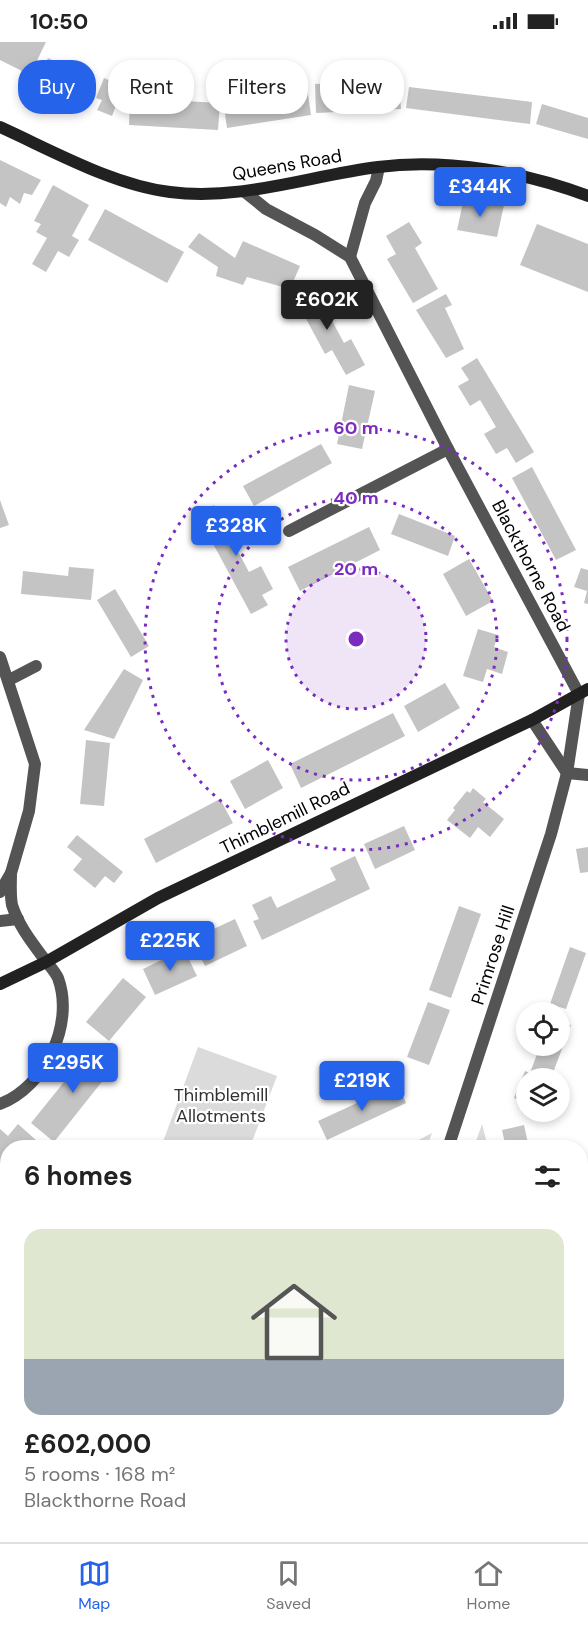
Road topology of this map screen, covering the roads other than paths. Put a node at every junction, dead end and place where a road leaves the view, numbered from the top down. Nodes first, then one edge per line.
1 (0, 127) edge
2 (379, 167) junction
3 (244, 192) junction
4 (588, 196) edge
5 (350, 257) junction
6 (448, 449) junction
7 (289, 531) dead end
8 (0, 657) edge
9 (36, 666) dead end
10 (9, 680) junction
11 (584, 692) edge
12 (532, 720) junction
13 (567, 773) junction
14 (588, 775) edge
15 (11, 873) junction
16 (0, 892) edge
17 (18, 919) junction
18 (0, 921) edge
19 (46, 962) junction
20 (0, 984) edge
21 (0, 1104) edge
22 (451, 1140) edge

1 - 3 main road, Queens Road
2 - 3 main road, Queens Road
2 - 4 main road, Queens Road
2 - 5 street
3 - 5 street
5 - 6 street, Blackthorne Road
6 - 7 street
6 - 11 street, Blackthorne Road
8 - 10 street
9 - 10 street
10 - 15 street
11 - 12 main road, Thimblemill Road
11 - 13 street
12 - 13 street
12 - 19 main road, Thimblemill Road
13 - 14 street
13 - 22 street, Primrose Hill
15 - 16 street
15 - 17 street
17 - 18 street
17 - 19 street
19 - 20 main road, Thimblemill Road
19 - 21 street

